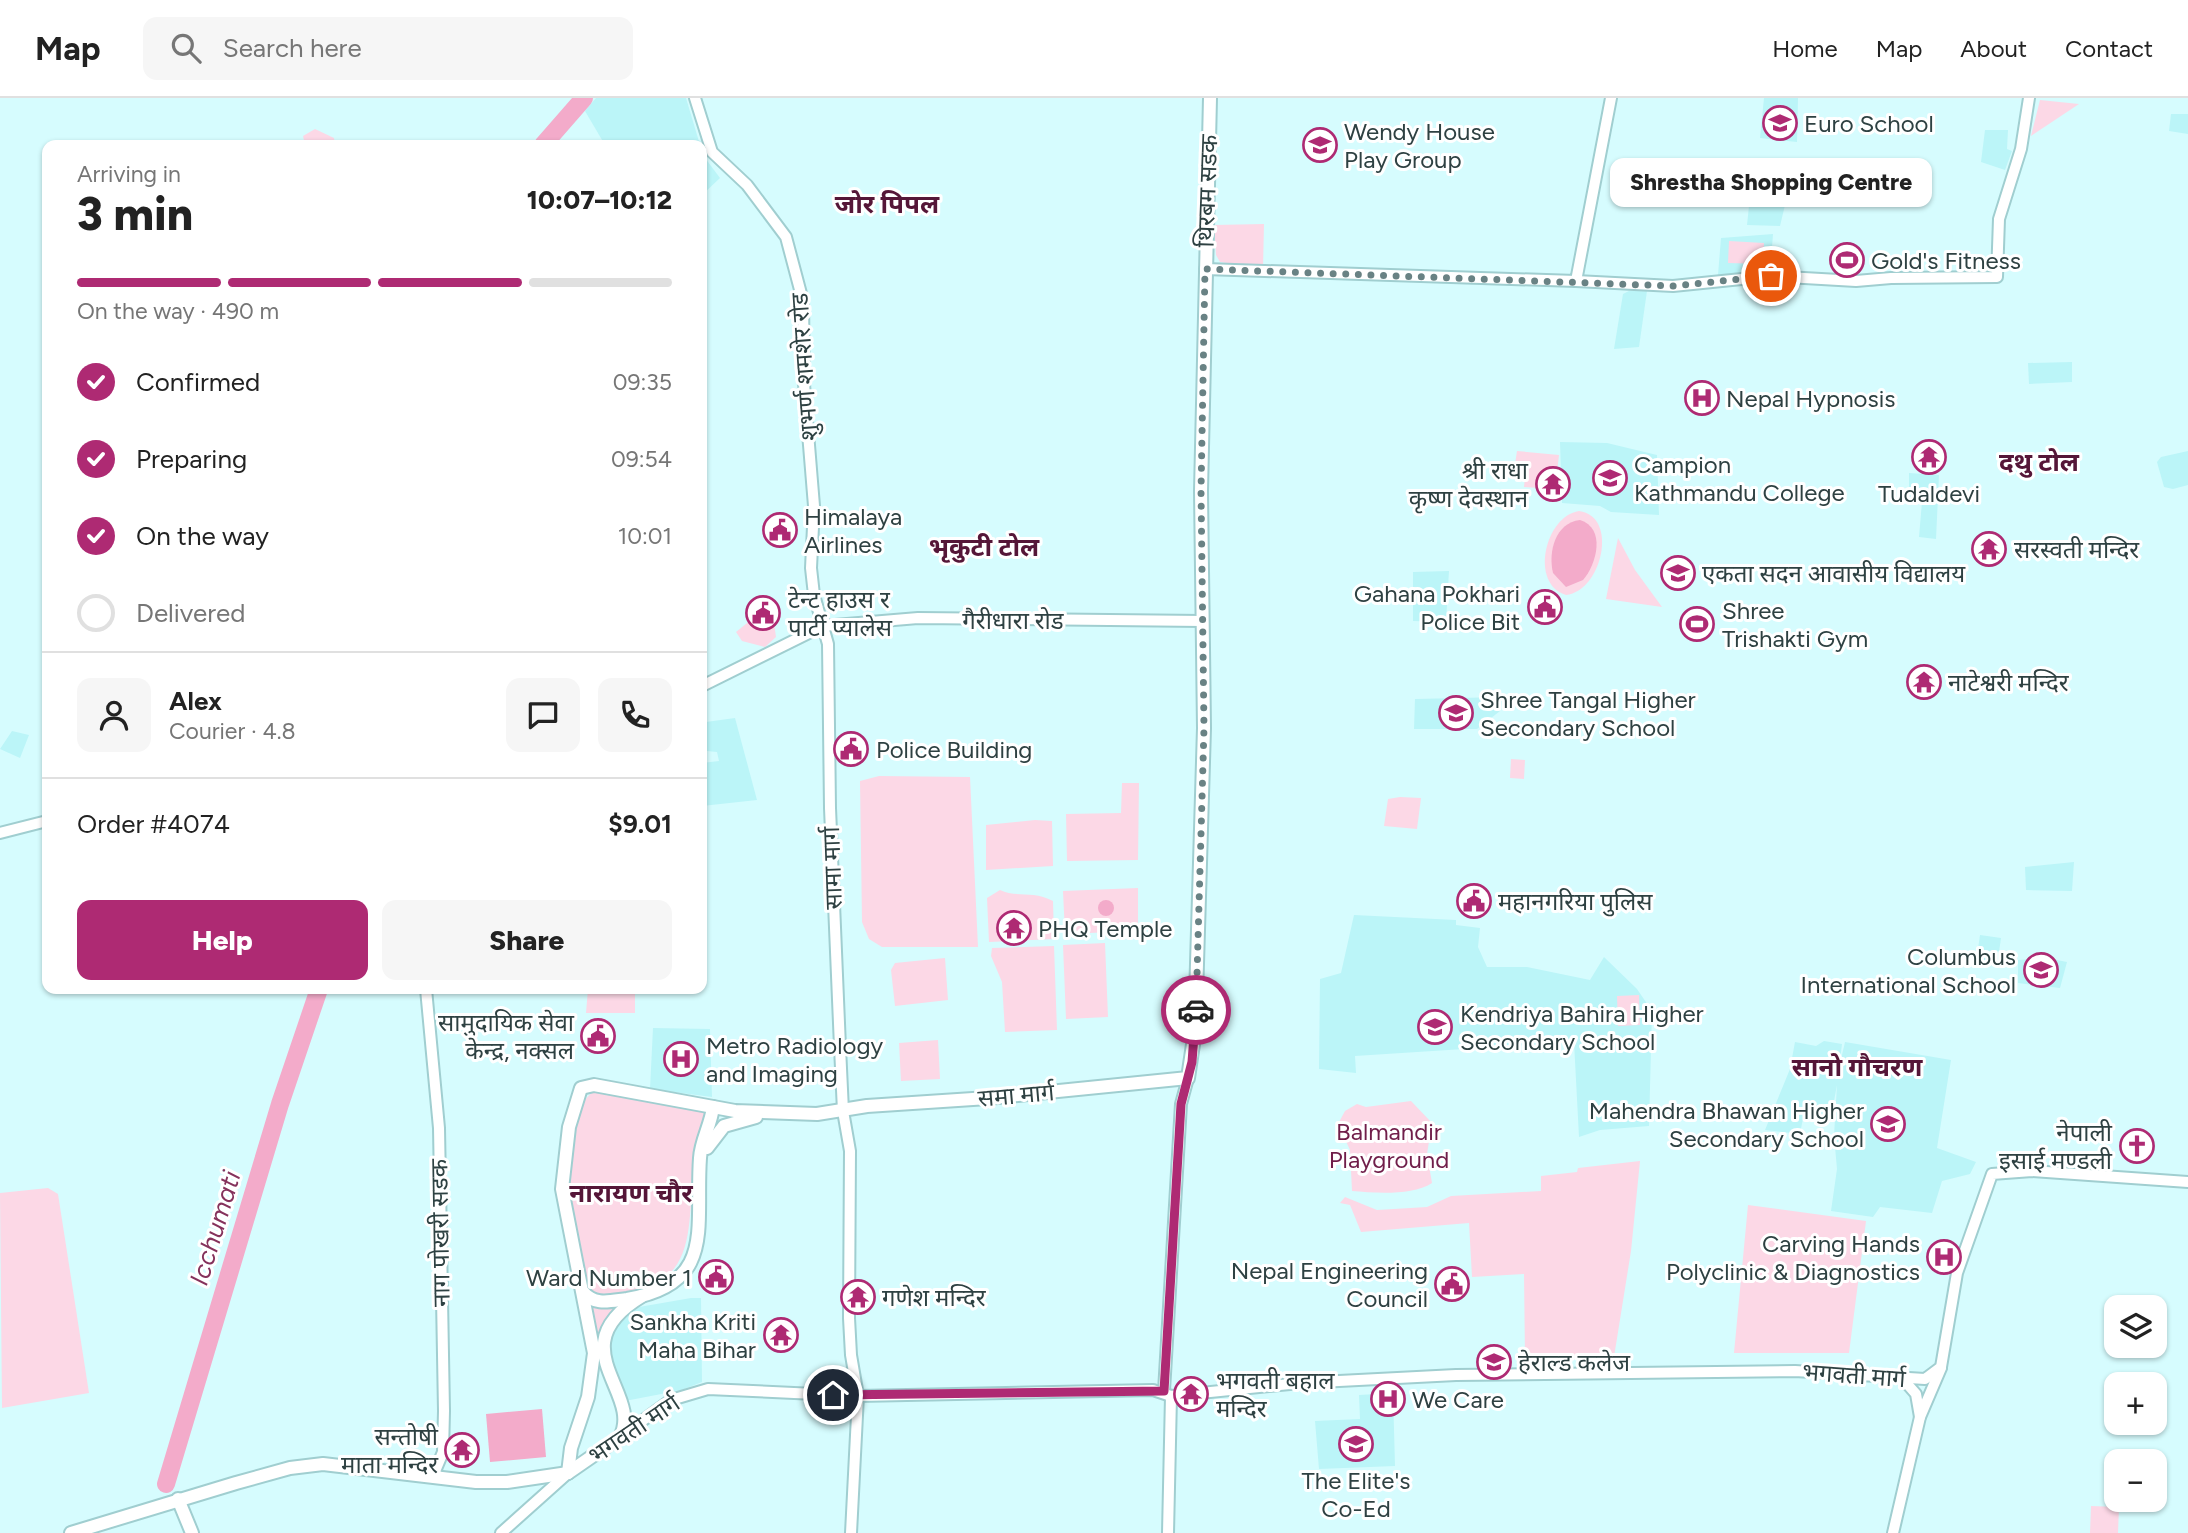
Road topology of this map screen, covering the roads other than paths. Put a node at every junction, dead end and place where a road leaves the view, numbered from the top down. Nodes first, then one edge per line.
1 (695, 98) edge
2 (1210, 98) edge
3 (1612, 98) edge
4 (2029, 98) edge
5 (1205, 269) junction
6 (1576, 281) junction
7 (1203, 621) junction
8 (822, 626) junction
9 (707, 684) edge
10 (42, 822) edge
11 (0, 834) edge
12 (426, 994) edge
13 (1188, 1078) junction
14 (713, 1107) junction
15 (843, 1111) junction
16 (792, 1114) junction
17 (699, 1169) junction
18 (2188, 1182) edge
19 (583, 1293) junction
20 (642, 1296) junction
21 (599, 1359) junction
22 (1941, 1367) junction
23 (1902, 1378) junction
24 (1168, 1394) junction
25 (858, 1396) junction
26 (1920, 1417) junction
27 (620, 1437) junction
28 (568, 1473) junction
29 (433, 1476) junction
30 (178, 1499) junction
31 (71, 1533) edge
32 (192, 1533) edge
33 (501, 1533) edge
34 (851, 1533) edge
35 (1168, 1533) edge
36 (1893, 1533) edge

1 - 8 main road, शुभर्ण शमशेर रोड
2 - 5 main road, थिरबम सडक
3 - 6 main road
4 - 6 main road
5 - 6 main road
5 - 7 main road, थिरबम सडक
7 - 8 main road, गैरीधारा रोड
7 - 13 main road, थिरबम सडक
8 - 9 main road
8 - 15 main road, सामा मार्ग
10 - 11 main road
12 - 29 main road, नाग पोखरी सडक
13 - 15 main road, समा मार्ग
13 - 24 main road
14 - 16 main road
14 - 17 main road
14 - 19 main road
15 - 16 main road
15 - 25 main road, सामा मार्ग
16 - 17 main road
17 - 20 main road
18 - 22 main road, भगवती मार्ग
19 - 20 main road
19 - 21 main road
20 - 21 main road
21 - 27 main road
21 - 28 main road
22 - 23 main road, भगवती मार्ग
22 - 26 main road
23 - 24 main road, भगवती मार्ग
23 - 26 main road
24 - 25 main road, भगवती मार्ग
24 - 35 main road
25 - 27 main road, भगवती मार्ग
25 - 34 main road
26 - 36 main road
27 - 28 main road, भगवती मार्ग
28 - 29 main road
28 - 33 main road
29 - 30 main road
30 - 31 main road
30 - 32 main road

